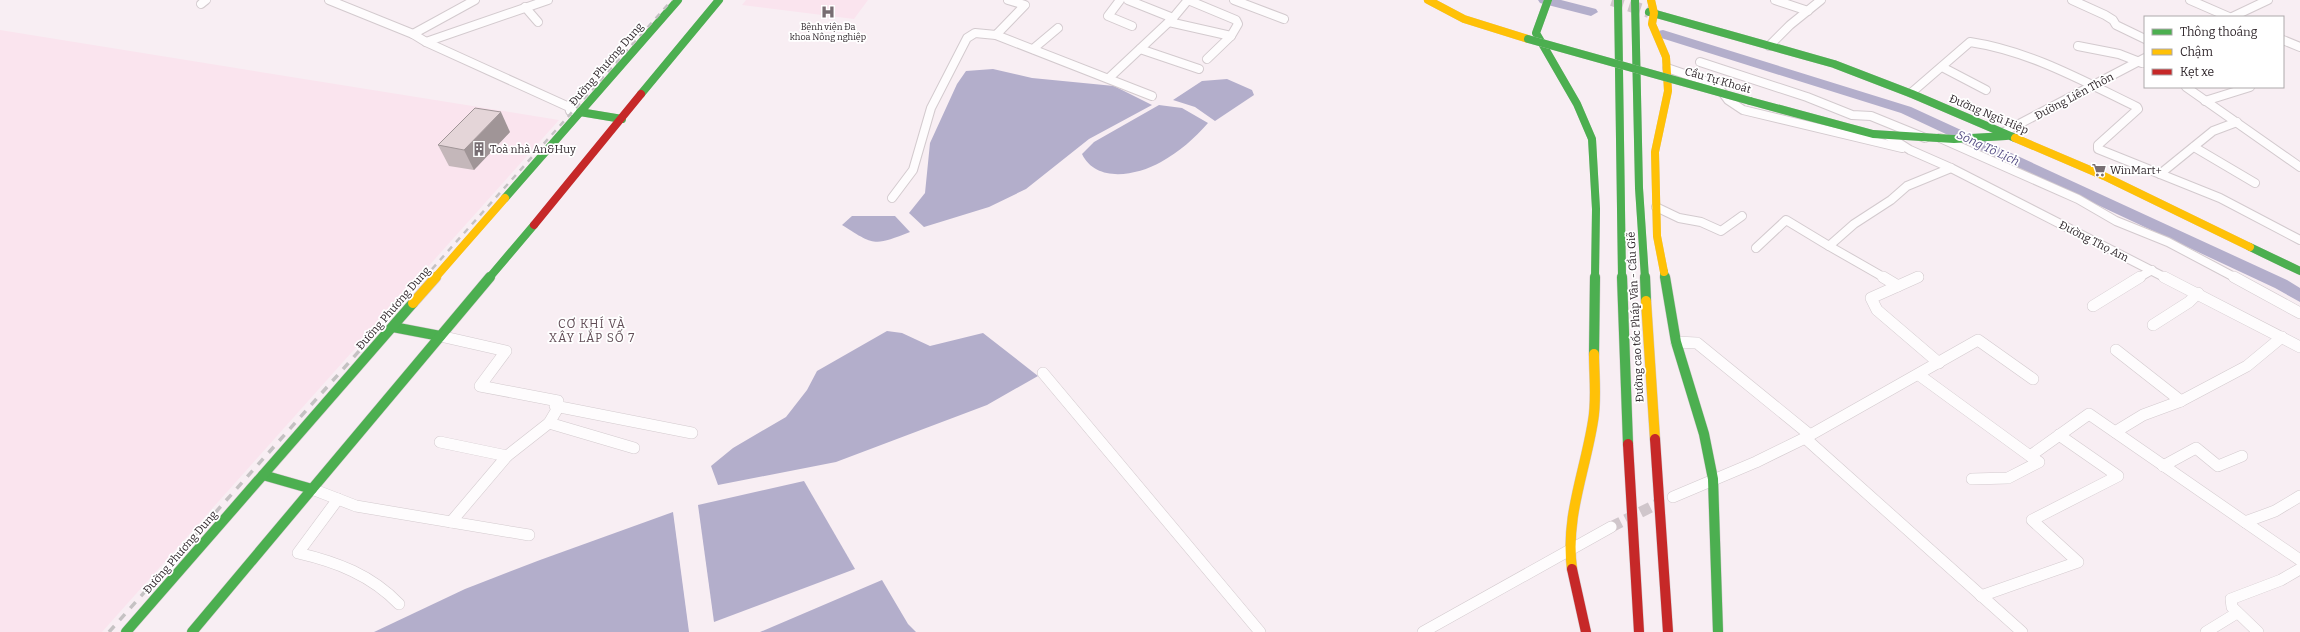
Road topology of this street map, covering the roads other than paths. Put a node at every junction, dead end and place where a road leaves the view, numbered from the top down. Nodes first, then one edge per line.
1 (331, 0) edge
2 (548, 0) edge
3 (678, 0) edge
4 (719, 0) edge
5 (1008, 0) edge
6 (1120, 0) edge
7 (1128, 0) edge
8 (1188, 0) edge
9 (1234, 0) edge
10 (1428, 0) edge
11 (1618, 0) edge
12 (1635, 0) edge
13 (1775, 0) edge
14 (1821, 0) edge
15 (2072, 0) edge
16 (2190, 0) edge
17 (2268, 0) edge
18 (468, 1) edge
19 (1547, 2) edge
20 (524, 7) junction
21 (1651, 9) edge
22 (1808, 11) junction
23 (2229, 16) edge
24 (2233, 16) edge
25 (1284, 19) dead end
26 (1171, 20) junction
27 (538, 22) dead end
28 (1132, 26) dead end
29 (1058, 28) dead end
30 (413, 34) junction
31 (996, 35) junction
32 (1231, 36) junction
33 (2144, 39) edge
34 (2284, 40) edge
35 (426, 42) junction
36 (1769, 46) junction
37 (2078, 46) dead end
38 (2300, 48) edge
39 (1033, 49) junction
40 (1140, 49) junction
41 (1207, 59) dead end
42 (2143, 61) edge
43 (1700, 62) dead end
44 (1199, 68) dead end
45 (1667, 68) junction
46 (1942, 68) junction
47 (1109, 78) junction
48 (2094, 85) junction
49 (2187, 88) edge
50 (2247, 88) edge
51 (1986, 90) dead end
52 (1911, 93) junction
53 (1152, 96) dead end
54 (2205, 101) junction
55 (580, 112) junction
56 (622, 119) junction
57 (2237, 122) junction
58 (2007, 134) junction
59 (1888, 136) junction
60 (1925, 138) junction
61 (1940, 138) junction
62 (2194, 147) junction
63 (1910, 150) junction
64 (2300, 167) edge
65 (1951, 168) junction
66 (2160, 174) junction
67 (2255, 183) dead end
68 (892, 198) dead end
69 (1656, 207) junction
70 (1742, 216) dead end
71 (2300, 240) edge
72 (1829, 246) junction
73 (1756, 248) dead end
74 (2152, 270) junction
75 (2300, 271) edge
76 (1919, 277) dead end
77 (1898, 286) junction
78 (2198, 293) junction
79 (2093, 306) dead end
80 (2300, 313) edge
81 (2153, 325) dead end
82 (393, 327) junction
83 (440, 336) junction
84 (2282, 337) junction
85 (1676, 342) junction
86 (2300, 347) edge
87 (2116, 350) dead end
88 (1939, 364) junction
89 (1043, 373) dead end
90 (1919, 375) junction
91 (2033, 379) dead end
92 (2181, 401) junction
93 (559, 406) junction
94 (549, 423) junction
95 (2115, 432) junction
96 (692, 433) dead end
97 (2059, 435) junction
98 (1808, 437) junction
99 (440, 442) dead end
100 (634, 448) dead end
101 (507, 456) junction
102 (2030, 456) junction
103 (2242, 456) dead end
104 (2163, 466) junction
105 (263, 475) junction
106 (1713, 479) junction
107 (1972, 479) dead end
108 (312, 489) junction
109 (2300, 496) edge
110 (1673, 497) tunnel mouth
111 (338, 499) junction
112 (451, 522) junction
113 (2245, 522) junction
114 (1611, 527) tunnel mouth
115 (529, 535) dead end
116 (1568, 552) junction
117 (2300, 560) edge
118 (2300, 569) edge
119 (1981, 596) junction
120 (399, 604) dead end
121 (2237, 613) junction
122 (126, 632) edge
123 (192, 632) edge
124 (1260, 632) edge
125 (1423, 632) edge
126 (1586, 632) edge
127 (1639, 632) edge
128 (1668, 632) edge
129 (1718, 632) edge
130 (2022, 632) edge
131 (2206, 632) edge
132 (2258, 632) edge

1 - 30 street
2 - 20 street
3 - 55 main road, Đường Phương Dung
4 - 56 main road
5 - 31 street
6 - 28 street
7 - 26 street
8 - 26 street
8 - 32 street
9 - 25 street
10 - 59 main road, Cầu Tự Khoát, bridge
11 - 127 main road, Đường cao tốc Pháp Vân - Cầu Giẽ
12 - 128 main road, Đường cao tốc Pháp Vân - Cầu Giẽ
13 - 22 street
14 - 22 street
15 - 33 street
16 - 23 street
17 - 24 street
18 - 30 street
19 - 116 main road
20 - 27 street
20 - 35 street
21 - 36 main road, Đường Ngũ Hiệp
21 - 45 main road
22 - 36 street
26 - 32 street
26 - 40 street
29 - 39 street
30 - 35 street
31 - 39 street
31 - 68 street
32 - 41 street
34 - 38 street
35 - 55 street
36 - 52 main road, Đường Ngũ Hiệp
37 - 42 street
39 - 47 street
40 - 44 street
40 - 47 street
42 - 48 street, Đường Liên Thôn
43 - 60 street
45 - 63 street
45 - 69 main road
46 - 48 street
46 - 51 street
46 - 52 street
47 - 53 street
48 - 58 street, Đường Liên Thôn
48 - 66 street
49 - 54 street
50 - 54 street
52 - 58 main road, Đường Ngũ Hiệp
54 - 57 street
55 - 56 main road
55 - 82 main road, Đường Phương Dung
56 - 83 main road
57 - 62 street
57 - 64 street
58 - 61 main road, Cầu Tự Khoát
58 - 75 main road, Đường Ngũ Hiệp
59 - 60 main road, Cầu Tự Khoát
59 - 63 street, Đường Thọ Am
60 - 61 main road, Cầu Tự Khoát
61 - 80 street
62 - 66 street
62 - 67 street
63 - 65 street, Đường Thọ Am
65 - 72 street
65 - 74 street, Đường Thọ Am
66 - 71 street
69 - 70 street
69 - 85 main road
72 - 73 street
72 - 77 street
74 - 78 street, Đường Thọ Am
74 - 79 street
76 - 77 street
77 - 88 street
78 - 81 street
78 - 84 street, Đường Thọ Am
82 - 83 main road
82 - 105 main road, Đường Phương Dung
83 - 93 street
83 - 108 main road
84 - 86 street, Đường Thọ Am
84 - 92 street
85 - 98 street
85 - 106 main road
87 - 92 street
88 - 90 street
88 - 91 street
89 - 124 street
90 - 98 street
90 - 102 street
92 - 95 street
93 - 94 street
93 - 96 street
94 - 100 street
94 - 101 street
95 - 97 street
95 - 104 street
97 - 102 street
97 - 119 street
98 - 106 street
98 - 119 street
99 - 101 street
101 - 112 street
102 - 107 street
103 - 104 street
104 - 113 street
105 - 108 main road
105 - 122 main road, Đường Phương Dung
106 - 110 street
106 - 129 main road
108 - 111 street
108 - 123 main road
109 - 113 street
111 - 112 street
111 - 120 street
112 - 115 street
113 - 117 street
114 - 116 street
116 - 125 street
116 - 126 main road
118 - 121 street
119 - 130 street
121 - 131 street
121 - 132 street

